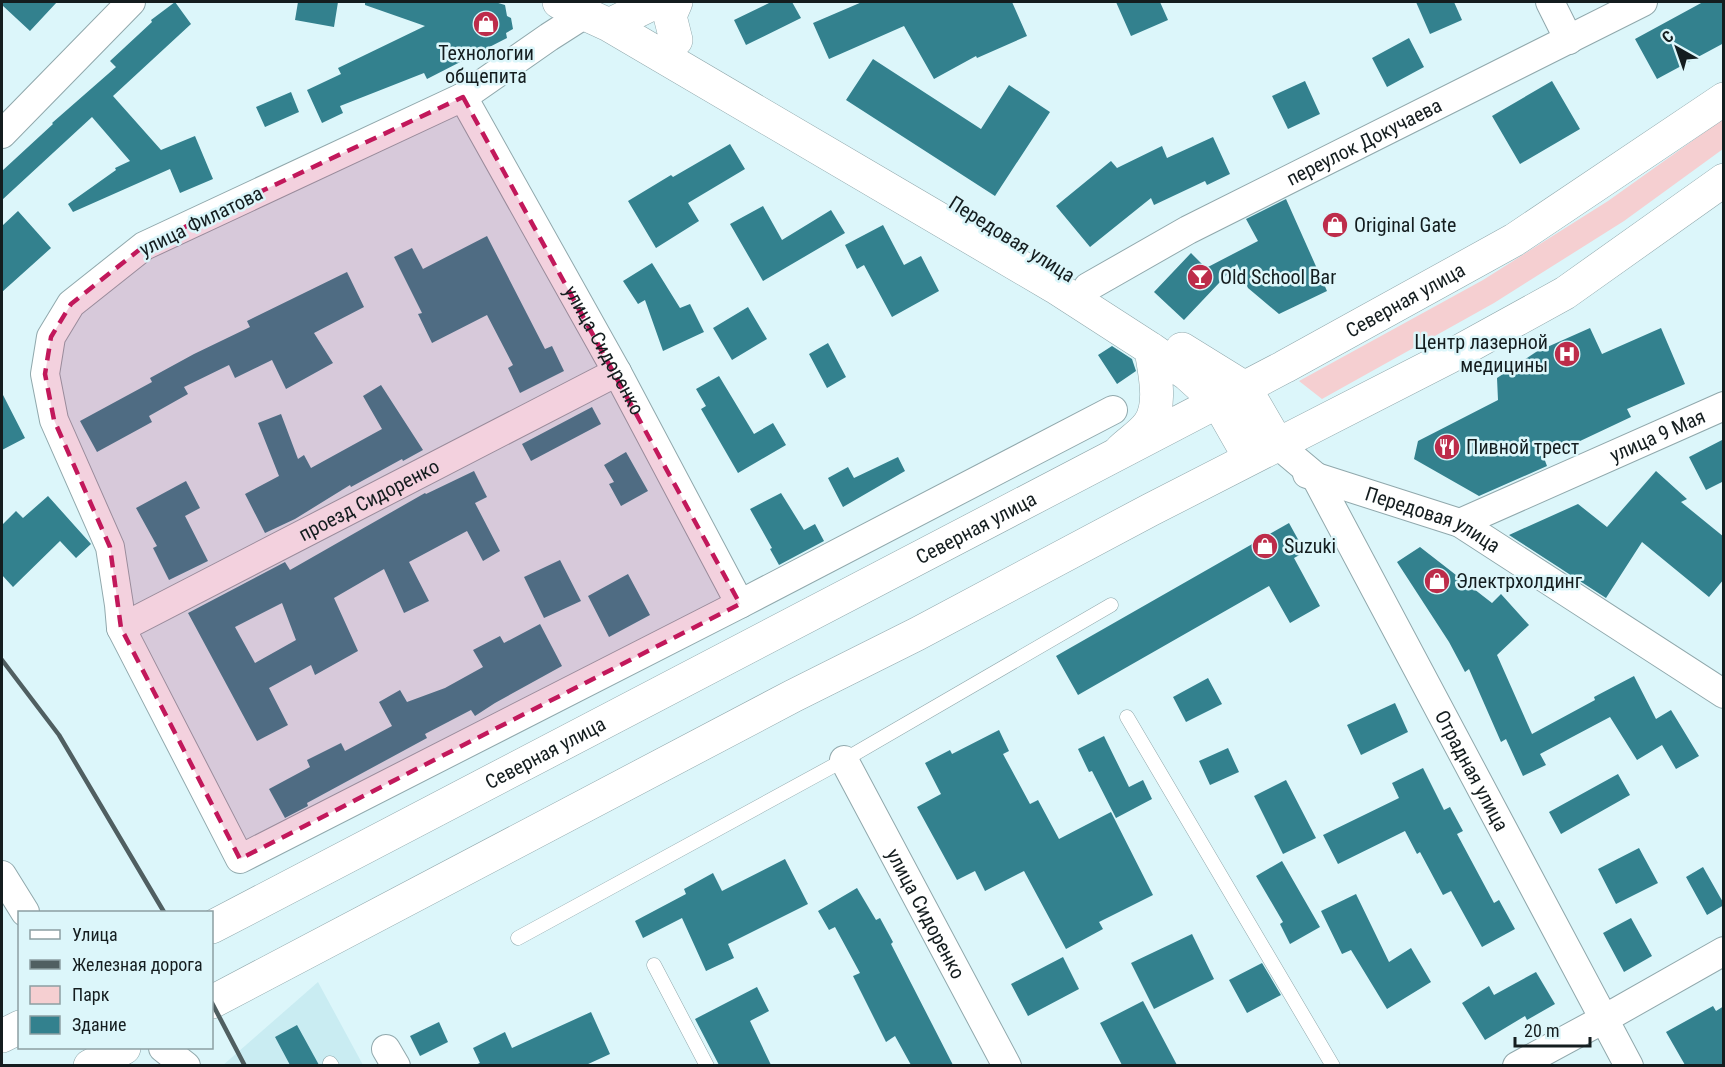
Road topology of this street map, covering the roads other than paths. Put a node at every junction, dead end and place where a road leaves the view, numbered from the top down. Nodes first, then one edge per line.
1 (131, 2) edge
2 (676, 2) edge
3 (1551, 2) edge
4 (1643, 2) edge
5 (607, 8) edge
6 (676, 40) junction
7 (1569, 40) junction
8 (463, 97) junction
9 (1724, 99) edge
10 (2, 134) edge
11 (1724, 180) edge
12 (1088, 287) junction
13 (1151, 349) junction
14 (617, 372) junction
15 (1232, 395) junction
16 (1724, 406) edge
17 (1113, 410) dead end
18 (1264, 452) junction
19 (1118, 453) junction
20 (1315, 476) junction
21 (1460, 523) junction
22 (740, 604) junction
23 (1112, 604) dead end
24 (121, 628) junction
25 (1724, 694) edge
26 (1127, 717) dead end
27 (844, 760) junction
28 (2, 875) edge
29 (24, 911) edge
30 (213, 926) edge
31 (518, 938) dead end
32 (1724, 951) edge
33 (654, 965) dead end
34 (213, 1001) edge
35 (1604, 1019) junction
36 (18, 1028) edge
37 (2, 1036) edge
38 (120, 1049) edge
39 (166, 1049) edge
40 (90, 1065) edge
41 (186, 1065) edge
42 (707, 1065) edge
43 (1007, 1065) edge
44 (1333, 1065) edge
45 (1517, 1065) edge
46 (1629, 1065) edge

1 - 10 street
2 - 6 main road
3 - 7 street
4 - 7 street, переулок Докучаева
5 - 6 main road, Передовая улица
5 - 8 street, улица Филатова
5 - 13 main road, Передовая улица
6 - 12 main road, Передовая улица
7 - 12 street, переулок Докучаева
8 - 14 street, улица Сидоренко
8 - 24 street, улица Филатова
9 - 15 main road, Северная улица
11 - 18 main road
12 - 15 main road, Передовая улица
13 - 15 main road, Передовая улица
13 - 19 main road
14 - 22 street, улица Сидоренко
14 - 24 street, проезд Сидоренко
15 - 18 main road, Передовая улица
15 - 19 main road, Северная улица
16 - 21 street, улица 9 Мая
17 - 22 street
18 - 20 street, Передовая улица
18 - 34 main road
19 - 30 main road, Северная улица
20 - 21 street, Передовая улица
20 - 35 street, Отрадная улица
21 - 25 street, Передовая улица
22 - 24 street
23 - 27 lane
26 - 44 lane
27 - 31 lane
27 - 43 street, улица Сидоренко
28 - 29 street
32 - 35 street
33 - 42 lane
35 - 45 street
35 - 46 street, Отрадная улица
36 - 37 main road
38 - 40 main road
39 - 41 street

